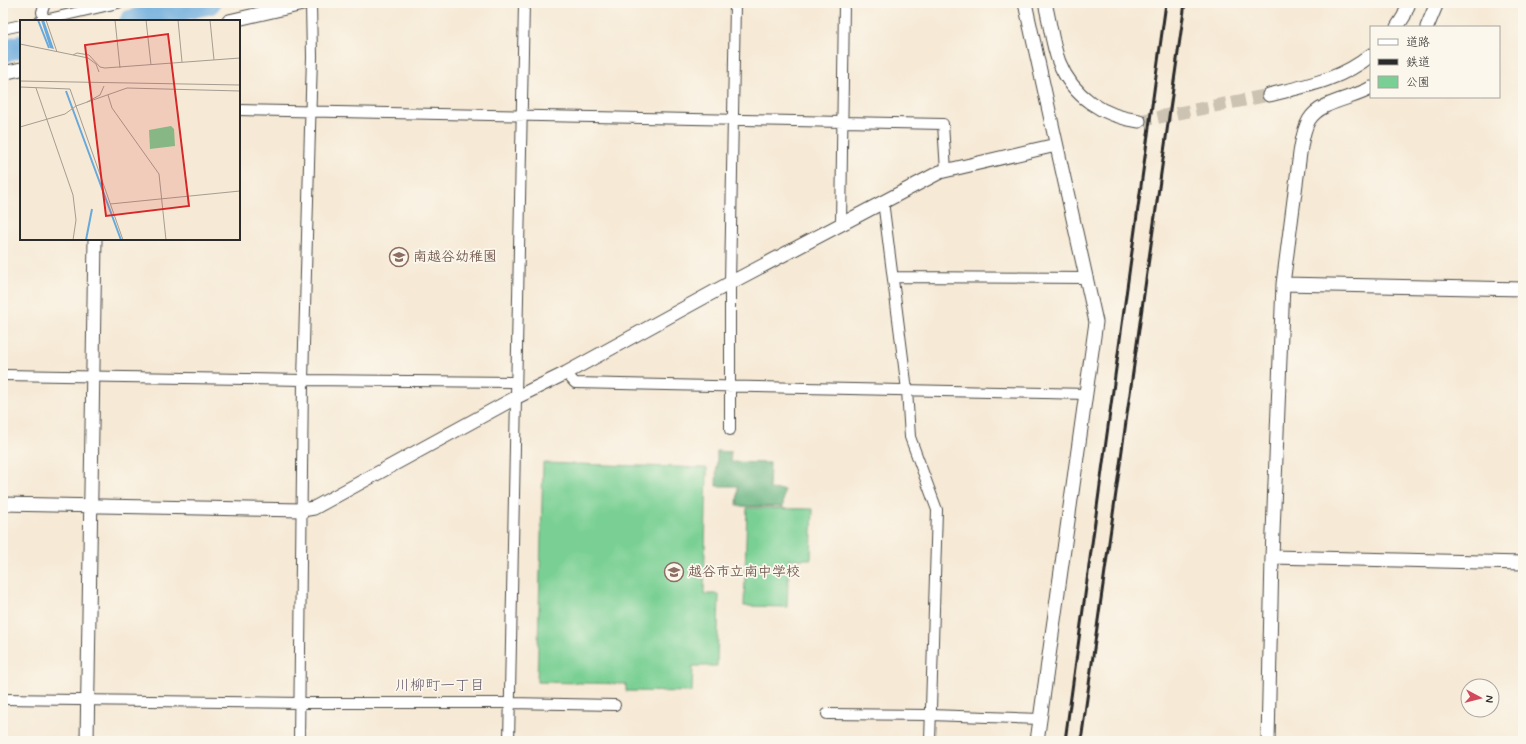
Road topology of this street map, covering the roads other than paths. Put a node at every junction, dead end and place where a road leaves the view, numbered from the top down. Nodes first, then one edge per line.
1 (45, 3) edge
2 (118, 3) edge
3 (307, 3) edge
4 (311, 3) edge
5 (524, 3) edge
6 (735, 3) edge
7 (844, 3) edge
8 (1025, 3) edge
9 (1045, 3) edge
10 (1409, 3) edge
11 (1437, 3) edge
12 (42, 20) edge
13 (46, 20) edge
14 (233, 20) edge
15 (20, 25) edge
16 (1398, 26) edge
17 (1427, 26) edge
18 (3, 29) edge
19 (1370, 56) edge
20 (20, 69) edge
21 (3, 73) edge
22 (1370, 88) edge
23 (1269, 95) tunnel mouth
24 (240, 110) edge
25 (310, 112) junction
26 (522, 117) junction
27 (733, 120) junction
28 (1139, 121) tunnel mouth
29 (842, 123) junction
30 (1056, 146) junction
31 (946, 171) junction
32 (883, 201) junction
33 (841, 225) junction
34 (96, 240) edge
35 (893, 277) junction
36 (1086, 278) junction
37 (730, 283) junction
38 (1283, 284) junction
39 (1523, 289) edge
40 (566, 373) junction
41 (3, 374) edge
42 (92, 375) junction
43 (303, 380) junction
44 (516, 382) junction
45 (729, 386) junction
46 (907, 390) junction
47 (1087, 394) junction
48 (515, 398) junction
49 (730, 430) dead end
50 (3, 504) edge
51 (90, 506) junction
52 (302, 510) junction
53 (1272, 557) junction
54 (1523, 563) edge
55 (3, 699) edge
56 (88, 699) junction
57 (300, 703) junction
58 (510, 703) junction
59 (616, 705) dead end
60 (826, 714) dead end
61 (930, 715) junction
62 (1041, 719) junction
63 (86, 741) edge
64 (299, 741) edge
65 (509, 741) edge
66 (930, 741) edge
67 (1038, 741) edge
68 (1268, 741) edge

1 - 12 street
2 - 13 street
3 - 14 street
4 - 25 street
5 - 26 street
6 - 27 street
7 - 29 street
8 - 30 street
9 - 28 street
10 - 16 street
11 - 17 street
15 - 18 street
19 - 23 street
20 - 21 street
22 - 38 street
24 - 25 street
25 - 26 street
25 - 43 street
26 - 27 street
26 - 44 street
27 - 29 street
27 - 37 street
29 - 31 street
29 - 33 street
30 - 31 street
30 - 36 street
31 - 32 street
32 - 33 street
32 - 35 street
33 - 37 street
34 - 42 street
35 - 36 street
35 - 46 street
36 - 47 street
37 - 40 street
37 - 45 street
38 - 39 street
38 - 53 street
40 - 45 street
40 - 48 street
41 - 42 street
42 - 43 street
42 - 51 street
43 - 44 street
43 - 52 street
44 - 48 street
45 - 46 street
45 - 49 street
46 - 47 street
46 - 61 street
47 - 62 street
48 - 52 street
48 - 58 street
50 - 51 street
51 - 52 street
51 - 56 street
52 - 57 street
53 - 54 street
53 - 68 street
55 - 56 street
56 - 57 street
56 - 63 street
57 - 58 street
57 - 64 street
58 - 59 street
58 - 65 street
60 - 61 street
61 - 62 street
61 - 66 street
62 - 67 street

